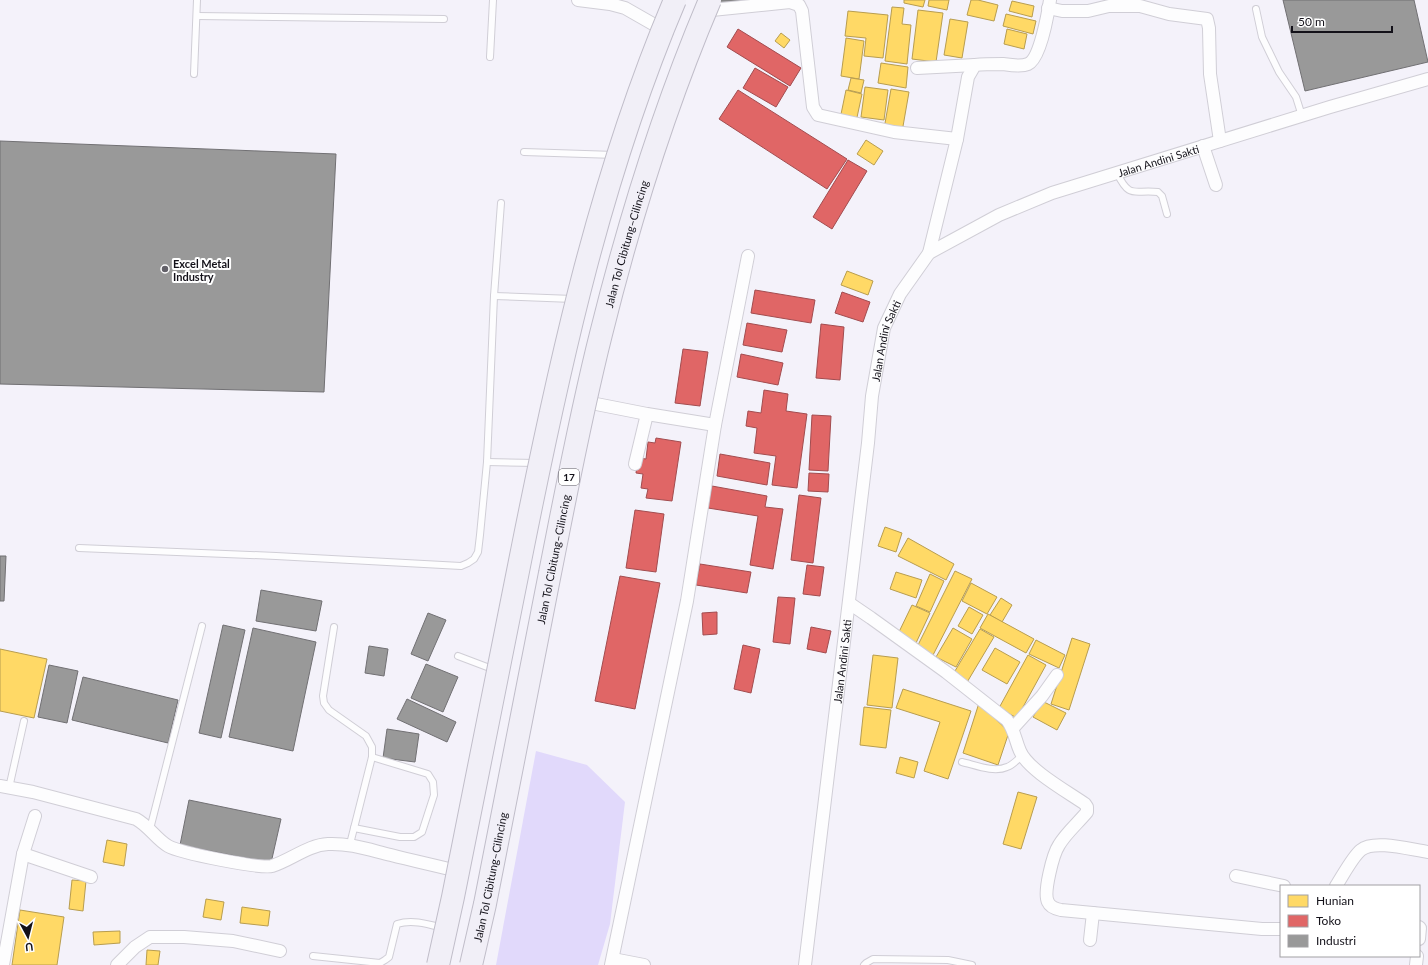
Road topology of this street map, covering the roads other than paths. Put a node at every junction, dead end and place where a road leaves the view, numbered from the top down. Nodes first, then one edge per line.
1 (197, 0) edge
2 (493, 0) edge
3 (578, 0) edge
4 (675, 0) edge
5 (1049, 4) edge
6 (703, 6) edge
7 (1256, 9) dead end
8 (197, 16) junction
9 (444, 19) dead end
10 (667, 32) dead end
11 (490, 57) dead end
12 (975, 65) junction
13 (918, 68) dead end
14 (194, 74) dead end
15 (1428, 80) edge
16 (1302, 116) junction
17 (956, 139) junction
18 (1220, 141) junction
19 (1203, 146) junction
20 (524, 152) dead end
21 (624, 155) dead end
22 (1117, 173) junction
23 (1216, 185) dead end
24 (502, 203) dead end
25 (1167, 214) dead end
26 (929, 253) junction
27 (748, 256) dead end
28 (494, 296) junction
29 (584, 299) dead end
30 (580, 401) dead end
31 (647, 414) junction
32 (715, 425) junction
33 (487, 462) junction
34 (546, 464) dead end
35 (635, 464) dead end
36 (79, 548) dead end
37 (856, 608) junction
38 (202, 626) dead end
39 (334, 627) dead end
40 (458, 656) dead end
41 (503, 672) dead end
42 (1057, 675) dead end
43 (24, 721) dead end
44 (1013, 728) junction
45 (1023, 756) junction
46 (372, 757) junction
47 (962, 762) dead end
48 (4, 787) edge
49 (35, 816) dead end
50 (354, 828) junction
51 (150, 829) junction
52 (350, 844) junction
53 (1428, 852) edge
54 (23, 854) junction
55 (462, 872) dead end
56 (1236, 876) dead end
57 (91, 877) dead end
58 (1280, 885) edge
59 (1337, 885) edge
60 (1093, 913) junction
61 (449, 929) dead end
62 (1280, 929) edge
63 (1090, 940) dead end
64 (280, 951) dead end
65 (314, 956) dead end
66 (612, 962) edge
67 (904, 962) edge
68 (948, 963) edge
69 (3, 965) edge
70 (117, 965) edge
71 (438, 965) edge
72 (471, 965) edge
73 (644, 965) edge
74 (805, 965) edge
75 (864, 965) edge
76 (972, 965) edge

1 - 8 lane
2 - 11 lane
3 - 10 street
4 - 71 highway, bridge
5 - 12 street
5 - 18 street
6 - 17 street
6 - 72 highway, Jalan Tol Cibitung–Cilincing / 17, bridge
7 - 16 lane
8 - 9 lane
8 - 14 lane
12 - 13 street
12 - 17 street
15 - 16 street, Jalan Andini Sakti
16 - 18 street, Jalan Andini Sakti
17 - 26 street
18 - 19 street, Jalan Andini Sakti
19 - 22 street, Jalan Andini Sakti
19 - 23 street
20 - 21 lane
22 - 25 lane
22 - 26 street, Jalan Andini Sakti
24 - 28 lane
26 - 37 street, Jalan Andini Sakti
27 - 32 street
28 - 29 lane
28 - 33 lane
30 - 31 street
31 - 32 street
31 - 35 street
32 - 66 street
33 - 34 lane
33 - 36 lane
37 - 44 street
37 - 74 street, Jalan Andini Sakti
38 - 51 lane
39 - 46 lane
40 - 41 lane
42 - 44 street
43 - 48 lane
44 - 45 street
45 - 47 lane
45 - 60 street
46 - 50 lane
46 - 50 lane
48 - 51 street
49 - 54 street
50 - 52 lane
51 - 52 street
52 - 55 street
53 - 59 street
54 - 57 street
54 - 69 street
56 - 58 street
60 - 62 street
60 - 63 street
61 - 65 lane
64 - 70 street
66 - 73 street
67 - 68 lane
67 - 75 lane
68 - 76 lane

